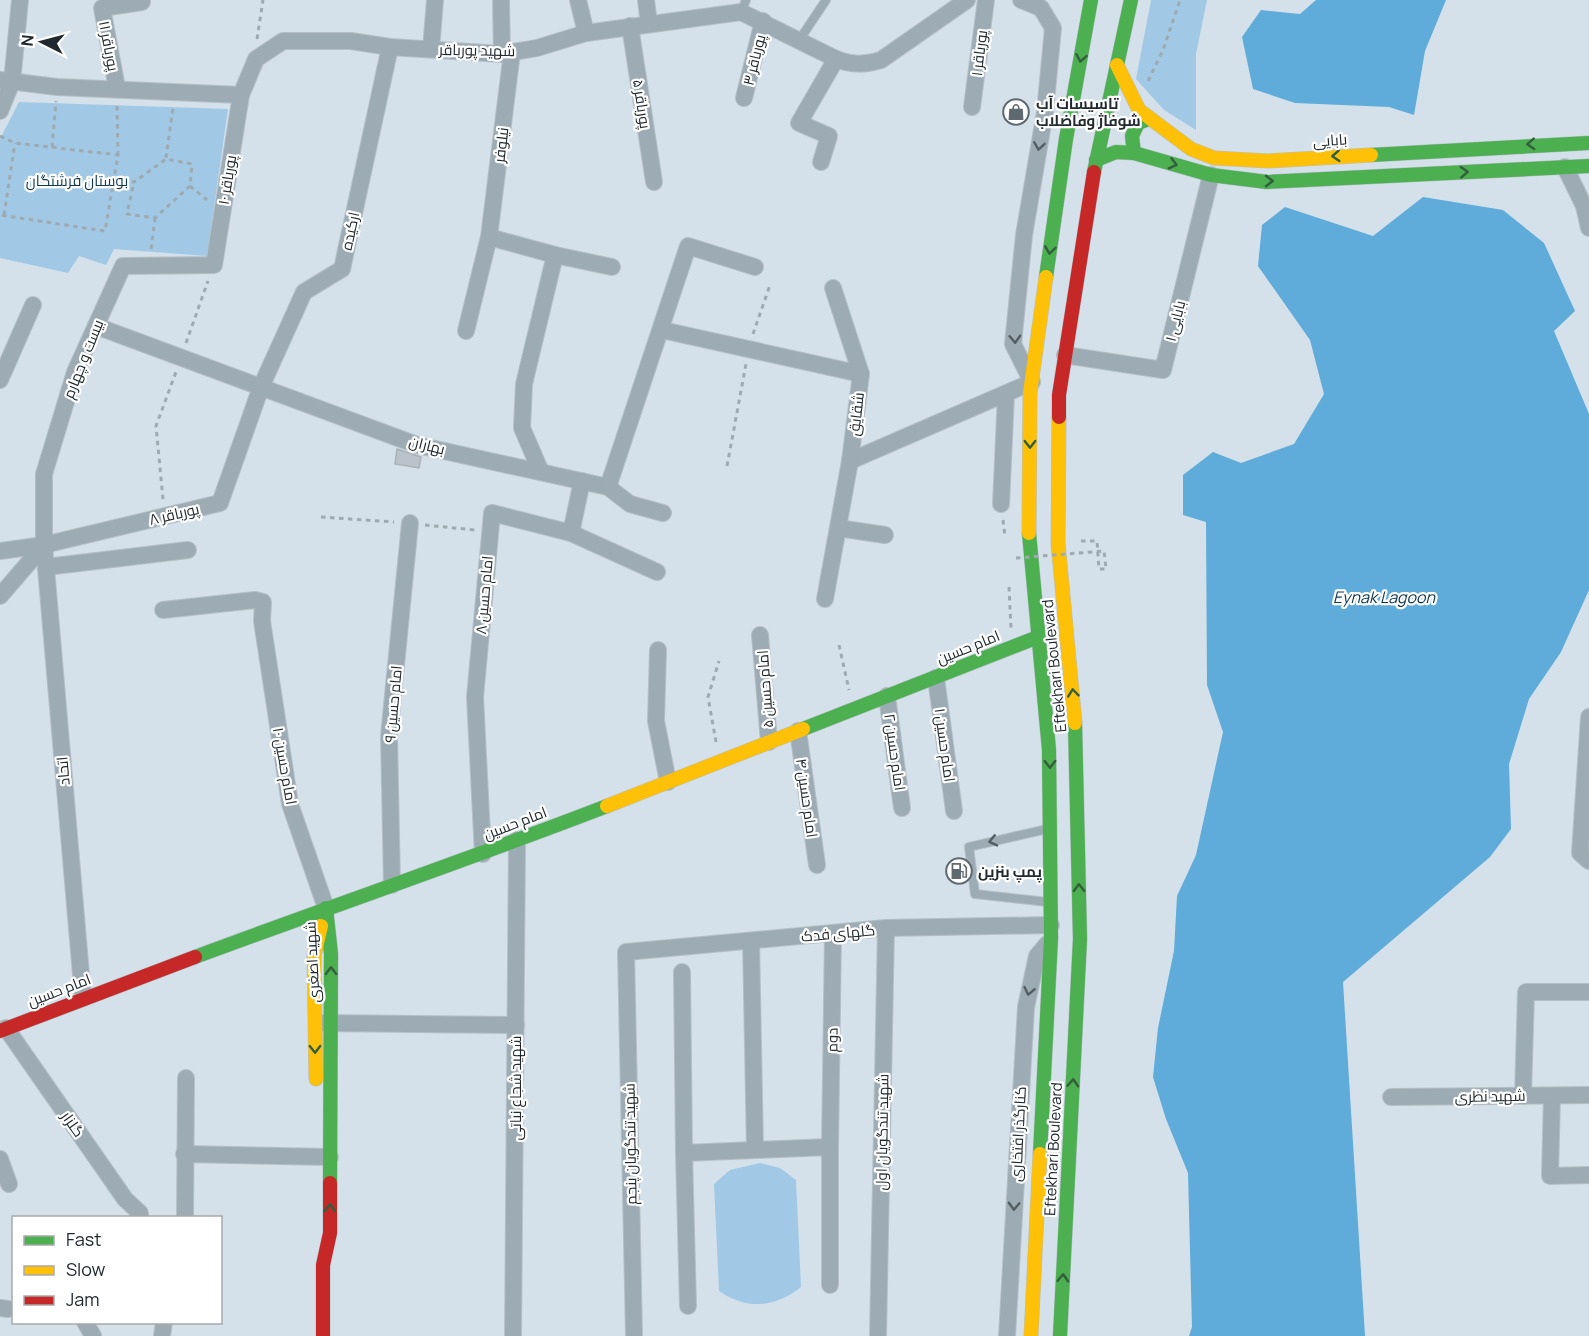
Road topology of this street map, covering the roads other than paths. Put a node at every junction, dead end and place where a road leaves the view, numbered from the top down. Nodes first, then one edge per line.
1 (20, 0) edge
2 (435, 0) edge
3 (501, 0) edge
4 (579, 0) edge
5 (646, 0) edge
6 (826, 0) edge
7 (967, 0) edge
8 (986, 0) edge
9 (1021, 0) edge
10 (1091, 0) edge
11 (1131, 0) edge
12 (142, 2) dead end
13 (743, 6) edge
14 (764, 21) junction
15 (649, 24) junction
16 (630, 26) junction
17 (586, 33) junction
18 (798, 42) junction
19 (390, 47) junction
20 (431, 50) junction
21 (507, 53) junction
22 (836, 59) junction
23 (1117, 65) junction
24 (6, 81) edge
25 (117, 88) junction
26 (241, 95) junction
27 (744, 98) dead end
28 (972, 107) dead end
29 (0, 111) edge
30 (1149, 119) junction
31 (1589, 143) edge
32 (1134, 153) junction
33 (1096, 160) junction
34 (821, 162) dead end
35 (1589, 166) edge
36 (1565, 167) junction
37 (1211, 175) junction
38 (654, 182) dead end
39 (1589, 228) edge
40 (489, 237) junction
41 (555, 255) junction
42 (214, 265) joint
43 (612, 267) dead end
44 (755, 267) dead end
45 (833, 288) dead end
46 (33, 305) dead end
47 (96, 326) junction
48 (662, 330) junction
49 (466, 331) dead end
50 (1065, 355) junction
51 (861, 374) junction
52 (0, 380) edge
53 (1032, 382) junction
54 (261, 387) junction
55 (1006, 394) junction
56 (850, 461) junction
57 (541, 472) junction
58 (582, 481) junction
59 (608, 487) junction
60 (1001, 504) road end
61 (663, 513) dead end
62 (410, 523) dead end
63 (838, 528) junction
64 (571, 533) junction
65 (885, 535) dead end
66 (44, 545) junction
67 (188, 550) dead end
68 (0, 551) edge
69 (46, 567) junction
70 (657, 572) dead end
71 (0, 596) edge
72 (825, 599) dead end
73 (163, 610) dead end
74 (760, 635) dead end
75 (1038, 637) junction
76 (658, 650) dead end
77 (936, 678) junction
78 (887, 696) junction
79 (1589, 717) edge
80 (798, 731) junction
81 (769, 742) junction
82 (668, 782) junction
83 (902, 808) dead end
84 (954, 811) dead end
85 (1050, 828) junction
86 (517, 840) junction
87 (483, 854) junction
88 (1585, 857) edge
89 (817, 865) dead end
90 (392, 885) junction
91 (1051, 903) junction
92 (326, 908) junction
93 (886, 928) junction
94 (1051, 932) junction
95 (833, 933) junction
96 (752, 941) junction
97 (626, 952) joint
98 (682, 972) dead end
99 (1589, 992) edge
100 (83, 998) junction
101 (323, 1024) junction
102 (516, 1025) junction
103 (3, 1029) edge
104 (186, 1078) dead end
105 (316, 1090) dead end
106 (1589, 1095) edge
107 (1523, 1096) junction
108 (1552, 1096) junction
109 (1391, 1097) dead end
110 (316, 1112) dead end
111 (830, 1147) junction
112 (755, 1150) junction
113 (684, 1153) junction
114 (184, 1154) junction
115 (323, 1157) junction
116 (0, 1159) edge
117 (1589, 1176) edge
118 (9, 1184) dead end
119 (140, 1216) edge
120 (185, 1216) edge
121 (830, 1285) dead end
122 (688, 1306) dead end
123 (323, 1336) edge
124 (513, 1336) edge
125 (634, 1336) edge
126 (878, 1336) edge
127 (1007, 1336) edge
128 (1031, 1336) edge
129 (1060, 1336) edge

1 - 24 street
2 - 20 street
3 - 21 street, نیلوفر
4 - 17 street
5 - 15 street
6 - 18 lane
7 - 22 street, شهید پورباقر
8 - 28 street, پورباقر ۱
9 -> 53 street
10 -> 53 main road, Eftekhari Boulevard
11 - 23 main road, Eftekhari Boulevard
12 - 25 street, پورباقر ۱۱
13 - 14 street, شهید پورباقر
13 - 15 street, شهید پورباقر
14 - 18 street, شهید پورباقر
14 - 27 street, پورباقر ۳
15 - 16 street, شهید پورباقر
16 - 17 street, شهید پورباقر
16 - 38 street, پورباقر ۵
17 - 21 street, شهید پورباقر
18 - 22 street, شهید پورباقر
19 - 20 street, شهید پورباقر
19 - 26 street, شهید پورباقر
19 - 54 street, ارکیده
20 - 21 street, شهید پورباقر
21 - 40 street, نیلوفر
22 - 34 street
23 - 30 main road, بابایی
23 - 33 main road, Eftekhari Boulevard
24 - 25 street
24 - 29 street
25 - 26 street
26 - 42 street, پورباقر ۱۰
31 -> 30 main road, بابایی
30 - 32 main road
32 - 33 main road
32 -> 37 main road
33 - 50 main road, Eftekhari Boulevard
35 - 36 main road
37 -> 36 main road
36 - 39 street
37 - 50 street, بابایی ۱
40 - 41 street
40 - 49 street, نیلوفر
41 - 43 street
41 - 57 street
42 - 47 street, بیست و چهارم
44 - 48 street
45 - 51 street
46 - 52 street
47 - 54 street, بهاران
47 - 66 street, بیست و چهارم
48 - 51 street, شقایق
48 - 59 street
129 -> 50 main road, Eftekhari Boulevard
51 - 56 street, شقایق
53 - 55 street, شقایق
53 -> 75 main road, Eftekhari Boulevard
54 - 57 street, بهاران
54 - 66 street, پورباقر ۸
55 - 56 street, شقایق
55 - 60 street
56 - 63 street
57 - 58 street, بهاران
58 - 59 street, بهاران
58 - 64 street
59 - 61 street
62 - 90 street, امام حسین ۹
63 - 65 street
63 - 72 street
64 - 70 street, امام حسین ۸
64 - 87 street, امام حسین ۸
66 - 68 street, پورباقر ۸
66 - 69 street, اتحاد
66 - 71 street
67 - 69 street
69 - 100 street, اتحاد
73 - 92 street, امام حسین ۱۰
74 - 81 street, امام حسین ۵
75 - 77 main road, امام حسین
75 -> 85 main road, Eftekhari Boulevard
76 - 82 street
77 - 78 main road, امام حسین
77 - 84 street, امام حسین ۱
78 - 80 main road, امام حسین
78 - 83 street, امام حسین ۲
79 - 88 street
80 - 81 main road, امام حسین
80 - 89 street, امام حسین ۴
81 - 82 main road, امام حسین
82 - 86 main road, امام حسین
85 - 91 main road, Eftekhari Boulevard
85 -> 91 lane
86 - 87 main road, امام حسین
86 - 102 street, شهید شجاع نباتی
87 - 90 main road, امام حسین
90 - 92 main road, امام حسین
91 - 94 main road, Eftekhari Boulevard
92 - 100 main road, امام حسین
92 - 101 main road, شهید اصغری
93 - 94 street, گلهای فدک
93 - 95 street, گلهای فدک
93 - 126 street, شهید تندگویان اول
94 -> 127 street, کنارگذر افتخاری
94 - 128 main road, Eftekhari Boulevard
95 - 96 street, گلهای فدک
95 - 111 street, دوم
96 - 97 street, گلهای فدک
96 - 112 street
97 - 125 street, شهید تندگویان پنجم
98 - 113 street
99 - 107 street
100 - 103 main road, امام حسین
101 - 102 street
101 -> 105 main road, شهید اصغری
101 - 115 main road, شهید اصغری
102 - 124 street, شهید شجاع نباتی
103 - 119 street, گلزار
104 - 114 street
106 - 108 street, شهید نظری
107 - 108 street, شهید نظری
107 - 109 street, شهید نظری
108 - 117 street
110 - 115 main road, شهید اصغری
111 - 112 street
111 - 121 street, دوم
112 - 113 street
113 - 122 street
114 - 115 street
114 - 120 street
115 - 123 main road, شهید اصغری
116 - 118 street

